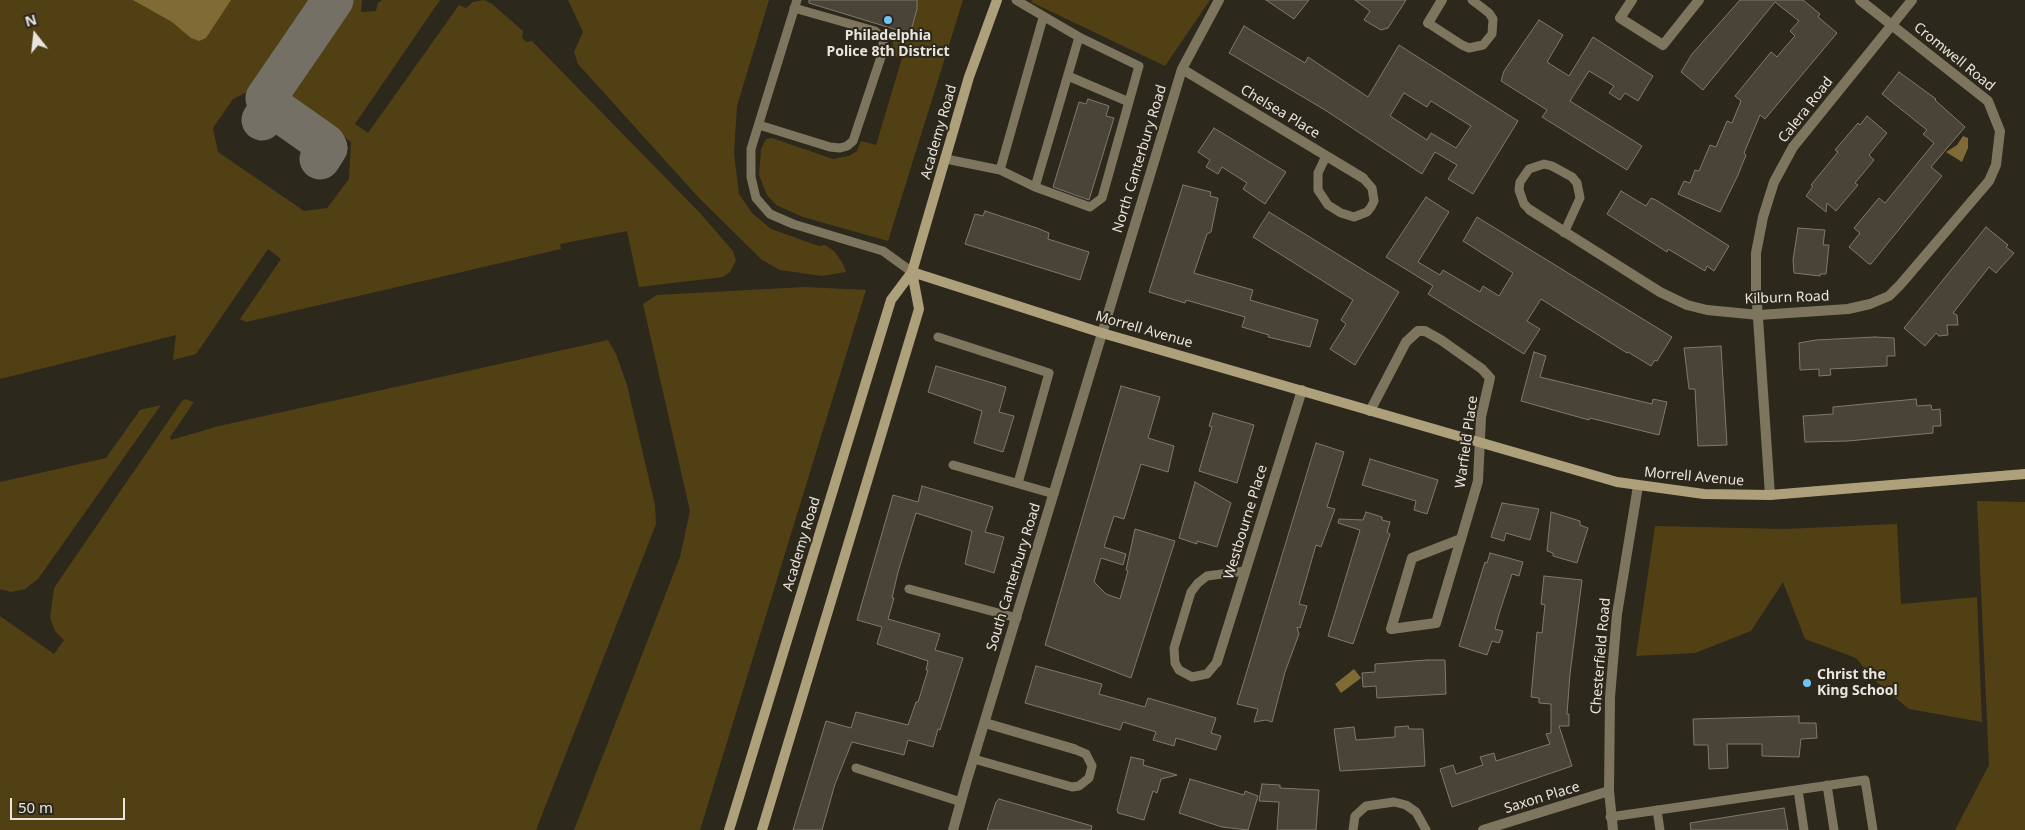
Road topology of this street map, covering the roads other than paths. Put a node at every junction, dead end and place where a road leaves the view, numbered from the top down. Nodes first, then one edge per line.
1 (997, 0) edge
2 (1016, 0) edge
3 (1219, 0) edge
4 (1442, 0) edge
5 (1472, 0) edge
6 (1632, 0) edge
7 (1699, 0) edge
8 (1860, 0) edge
9 (1912, 0) edge
10 (795, 4) edge
11 (1043, 18) junction
12 (1428, 23) joint
13 (1891, 25) junction
14 (1079, 37) junction
15 (1182, 69) junction
16 (1068, 76) junction
17 (1129, 102) junction
18 (759, 125) junction
19 (1999, 153) joint
20 (1326, 156) junction
21 (946, 159) junction
22 (1000, 170) junction
23 (1363, 178) joint
24 (1035, 187) junction
25 (1530, 210) joint
26 (1564, 233) junction
27 (912, 272) junction
28 (1759, 315) junction
29 (1102, 333) junction
30 (938, 337) dead end
31 (1302, 390) junction
32 (1370, 410) junction
33 (1480, 444) junction
34 (953, 465) dead end
35 (2025, 474) edge
36 (1018, 483) junction
37 (1638, 486) junction
38 (1054, 494) junction
39 (1770, 495) junction
40 (1461, 539) junction
41 (1245, 571) junction
42 (909, 589) dead end
43 (1017, 618) junction
44 (1217, 662) joint
45 (985, 723) junction
46 (1074, 749) joint
47 (974, 759) junction
48 (856, 768) dead end
49 (1827, 785) junction
50 (1798, 790) junction
51 (1608, 792) junction
52 (961, 802) junction
53 (1657, 810) junction
54 (1610, 817) junction
55 (729, 830) edge
56 (762, 830) edge
57 (953, 830) edge
58 (1353, 830) edge
59 (1426, 830) edge
60 (1483, 830) edge
61 (1612, 830) edge
62 (1660, 830) edge
63 (1804, 830) edge
64 (1834, 830) edge
65 (1873, 830) edge

1 - 21 main road, Academy Road
2 - 11 lane
3 - 15 street, North Canterbury Road
4 - 12 street
5 - 12 lane
6 - 7 street
8 - 13 street, Cromwell Road
9 - 13 street, Calera Road
10 - 18 lane
10 - 18 lane
11 - 14 lane
11 - 22 lane
13 - 19 street, Cromwell Road
13 - 28 street, Calera Road
14 - 16 lane
14 - 17 lane
15 - 20 street, Chelsea Place
15 - 29 street, North Canterbury Road
16 - 17 lane
16 - 24 lane
17 - 24 lane
18 - 27 lane
19 - 28 street, Kilburn Road
20 - 23 street, Chelsea Place
20 - 23 lane
21 - 22 lane
21 - 27 main road, Academy Road
22 - 24 lane
25 - 26 street, Kilburn Road
25 - 26 lane
26 - 28 street, Kilburn Road
27 - 29 main road, Morrell Avenue
27 - 55 main road, Academy Road
27 - 56 main road, Academy Road
28 - 39 street, Calera Road
29 - 31 main road, Morrell Avenue
29 - 38 street, South Canterbury Road
30 - 36 lane
31 - 32 main road, Morrell Avenue
31 - 41 street, Westbourne Place
32 - 33 main road, Morrell Avenue
32 - 33 street, Warfield Place
33 - 37 main road, Morrell Avenue
33 - 40 street, Warfield Place
34 - 36 lane
35 - 39 main road, Morrell Avenue
36 - 38 lane
37 - 39 main road, Morrell Avenue
37 - 51 street, Chesterfield Road
38 - 43 street, South Canterbury Road
40 - 40 street, Warfield Place
41 - 44 street, Westbourne Place
41 - 44 lane
42 - 43 lane
43 - 45 street, South Canterbury Road
45 - 46 street
45 - 47 street, South Canterbury Road
46 - 47 lane
47 - 52 street, South Canterbury Road
48 - 52 lane
49 - 50 lane
49 - 64 lane
49 - 65 lane
50 - 53 lane
50 - 63 lane
51 - 54 street, Chesterfield Road
51 - 60 street, Saxon Place
52 - 57 street, South Canterbury Road
53 - 54 lane
53 - 62 lane
54 - 61 street, Chesterfield Road
58 - 59 lane

